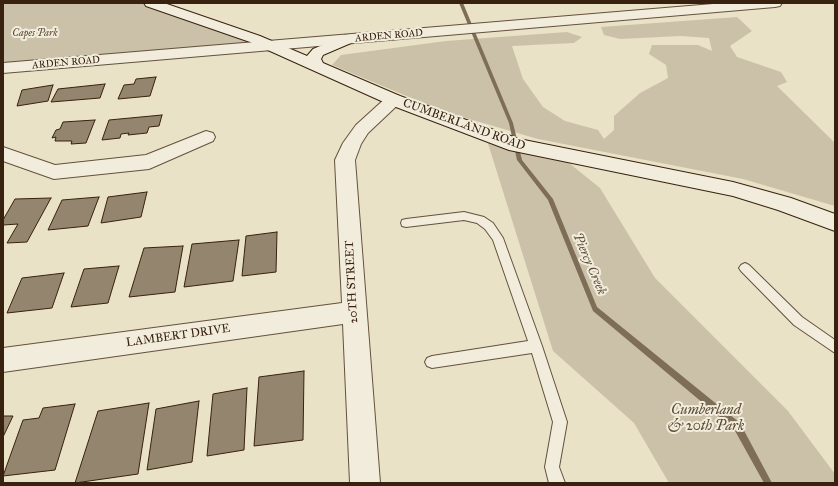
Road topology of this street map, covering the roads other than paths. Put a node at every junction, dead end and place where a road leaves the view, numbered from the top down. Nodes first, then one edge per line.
1 (151, 3) edge
2 (774, 3) edge
3 (685, 7) edge
4 (346, 40) junction
5 (270, 46) junction
6 (316, 66) junction
7 (3, 68) edge
8 (394, 100) junction
9 (206, 137) dead end
10 (3, 154) edge
11 (406, 223) dead end
12 (835, 223) edge
13 (745, 268) dead end
14 (354, 312) junction
15 (536, 346) junction
16 (835, 347) edge
17 (3, 360) edge
18 (432, 362) dead end
19 (366, 483) edge
20 (557, 483) edge

1 - 5 street, CUMBERLAND ROAD
2 - 3 street, ARDEN ROAD
3 - 4 street, ARDEN ROAD
4 - 5 street, ARDEN ROAD
4 - 6 street
5 - 6 street, CUMBERLAND ROAD
5 - 7 street, ARDEN ROAD
6 - 8 street, CUMBERLAND ROAD
8 - 12 street, CUMBERLAND ROAD
8 - 14 street, 20TH STREET
9 - 10 street
11 - 15 lane
13 - 16 lane
14 - 17 street, LAMBERT DRIVE
14 - 19 street, 20TH STREET
15 - 18 lane
15 - 20 lane

